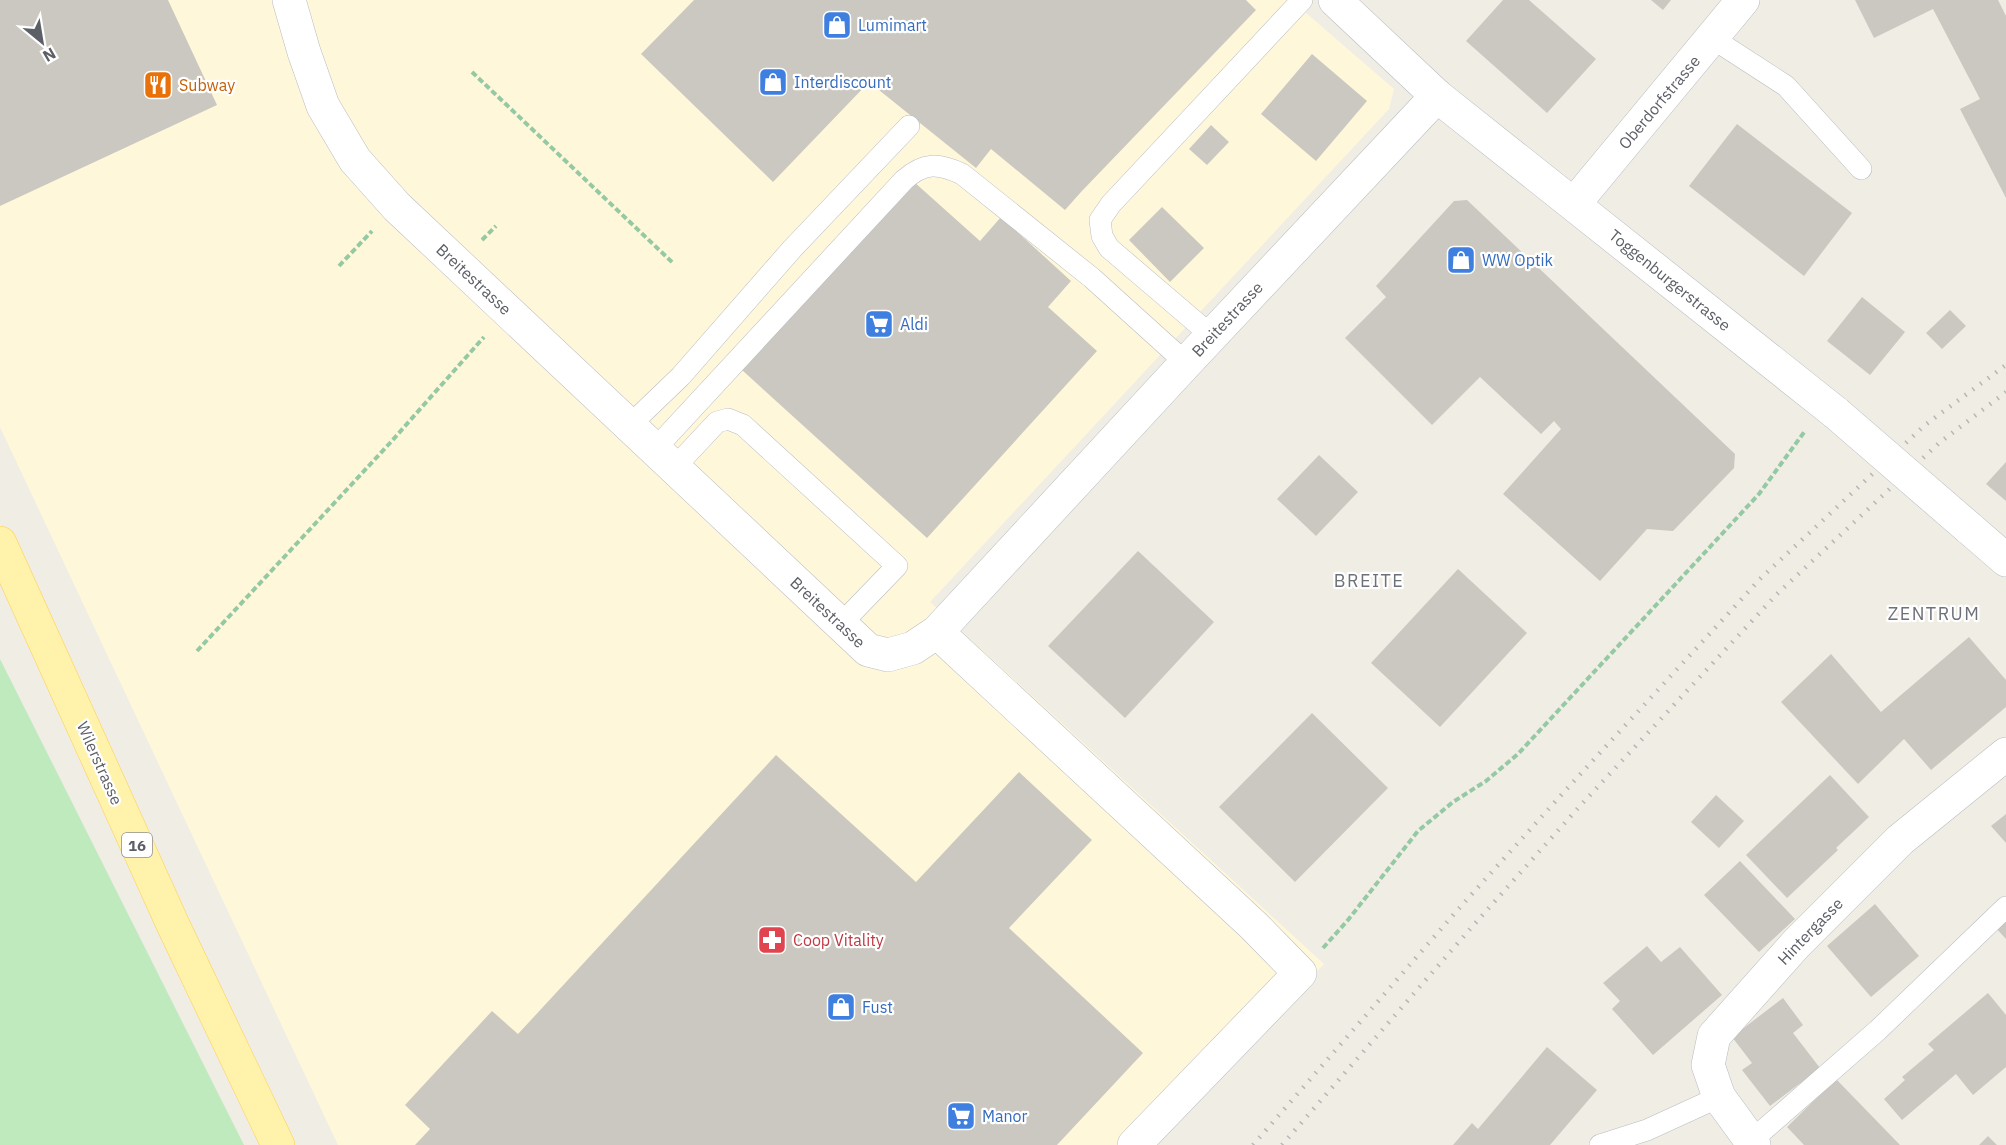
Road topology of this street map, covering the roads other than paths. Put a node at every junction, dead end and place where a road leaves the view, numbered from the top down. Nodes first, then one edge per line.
1 (289, 0) edge
2 (1302, 0) edge
3 (1335, 0) edge
4 (1743, 0) edge
5 (1712, 38) junction
6 (1437, 96) junction
7 (909, 126) dead end
8 (1861, 170) dead end
9 (1574, 204) junction
10 (1212, 336) junction
11 (1186, 363) junction
12 (630, 425) junction
13 (665, 458) junction
14 (0, 543) edge
15 (2006, 560) edge
16 (840, 625) junction
17 (937, 632) junction
18 (2006, 754) edge
19 (2006, 907) edge
20 (1719, 1097) junction
21 (1752, 1143) edge
22 (278, 1145) edge
23 (1134, 1145) edge
24 (1600, 1145) edge

1 - 12 street, Breitestrasse
2 - 10 lane
3 - 6 street, Toggenburgerstrasse
4 - 5 street, Oberdorfstrasse
5 - 8 lane
5 - 9 street, Oberdorfstrasse
6 - 9 street, Toggenburgerstrasse
6 - 10 street, Breitestrasse
7 - 12 lane
9 - 15 street, Toggenburgerstrasse, bridge
10 - 11 street, Breitestrasse
11 - 13 lane
11 - 17 street, Breitestrasse
12 - 13 street, Breitestrasse
13 - 16 street, Breitestrasse
13 - 16 lane
14 - 22 main road, Wilerstrasse / 16
16 - 17 street, Breitestrasse
17 - 23 street
18 - 20 street, Hintergasse
19 - 21 lane
20 - 21 street, Hintergasse
20 - 24 lane

